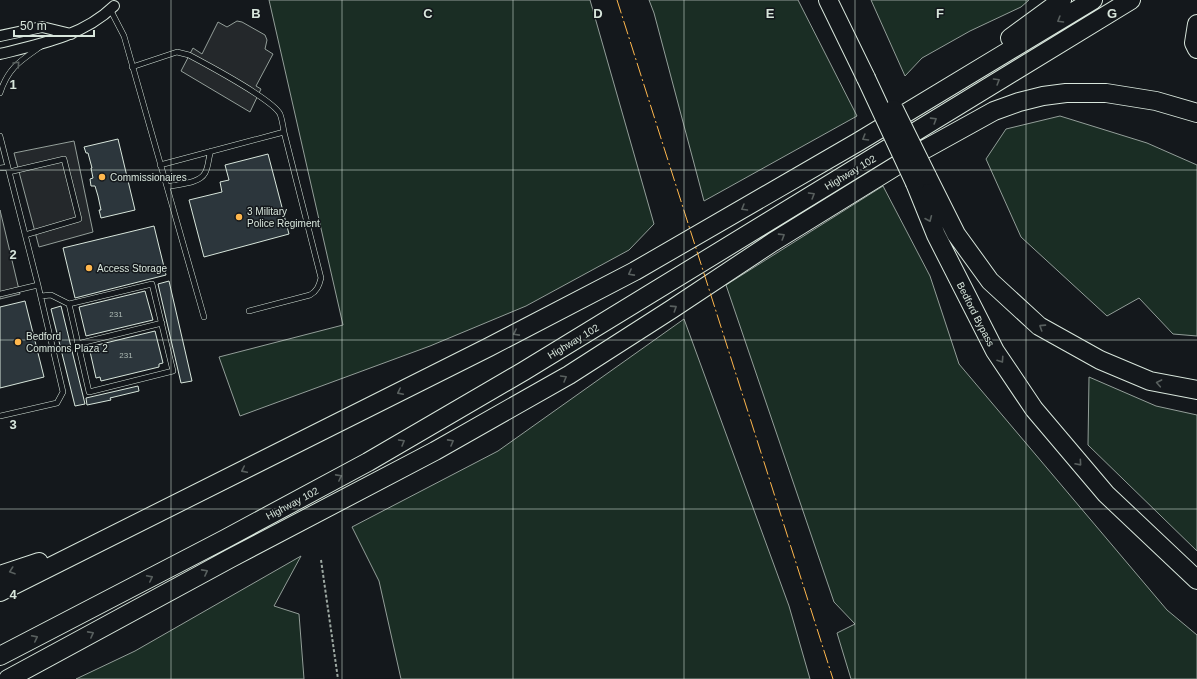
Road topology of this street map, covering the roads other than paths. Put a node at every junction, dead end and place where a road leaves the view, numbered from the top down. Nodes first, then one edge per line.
1 (828, 0) edge
2 (841, 0) edge
3 (1062, 0) edge
4 (1093, 0) edge
5 (1131, 0) edge
6 (112, 7) joint
7 (1197, 24) edge
8 (71, 34) junction
9 (0, 36) edge
10 (44, 43) junction
11 (1197, 49) edge
12 (0, 54) edge
13 (132, 67) junction
14 (871, 75) junction
15 (0, 93) edge
16 (911, 111) junction
17 (1197, 113) edge
18 (284, 132) junction
19 (0, 136) edge
20 (211, 151) junction
21 (160, 164) junction
22 (0, 168) edge
23 (8, 169) junction
24 (921, 180) junction
25 (167, 187) junction
26 (766, 223) junction
27 (25, 234) junction
28 (38, 285) junction
29 (0, 294) edge
30 (41, 296) junction
31 (69, 304) junction
32 (248, 311) dead end
33 (204, 317) dead end
34 (162, 324) junction
35 (77, 344) junction
36 (1197, 390) edge
37 (0, 416) edge
38 (355, 494) junction
39 (1106, 494) junction
40 (115, 534) junction
41 (0, 575) edge
42 (1197, 580) edge
43 (0, 592) edge
44 (1197, 593) edge
45 (0, 656) edge
46 (8, 679) edge

1 - 14 highway, Bedford Bypass
2 - 14 highway, Bedford Bypass
3 - 16 highway
4 -> 16 highway
26 -> 5 highway, Highway 102
6 - 8 street
6 - 13 lane
7 - 11 highway
8 - 9 street
8 - 10 street
10 - 12 street
15 -> 10 lane
13 - 18 lane
13 - 21 lane
14 - 24 highway, Bedford Bypass, bridge
16 -> 40 highway
38 -> 17 highway
18 - 20 lane
18 - 32 lane
19 - 23 lane
20 - 21 lane
20 - 25 lane
21 - 25 lane
22 - 23 lane
23 - 27 lane
23 - 27 lane
36 -> 24 highway, Bedford Bypass
24 -> 39 highway, Bedford Bypass
25 - 33 lane
26 - 38 highway
45 -> 26 highway, Highway 102
27 - 28 lane
28 - 29 lane
28 - 30 lane
30 - 31 lane
30 - 37 lane
31 - 34 lane
31 - 35 lane
34 - 35 lane
34 - 35 lane
46 -> 38 highway
39 - 42 highway, Bedford Bypass
39 - 44 highway
40 -> 41 highway
40 - 43 highway

